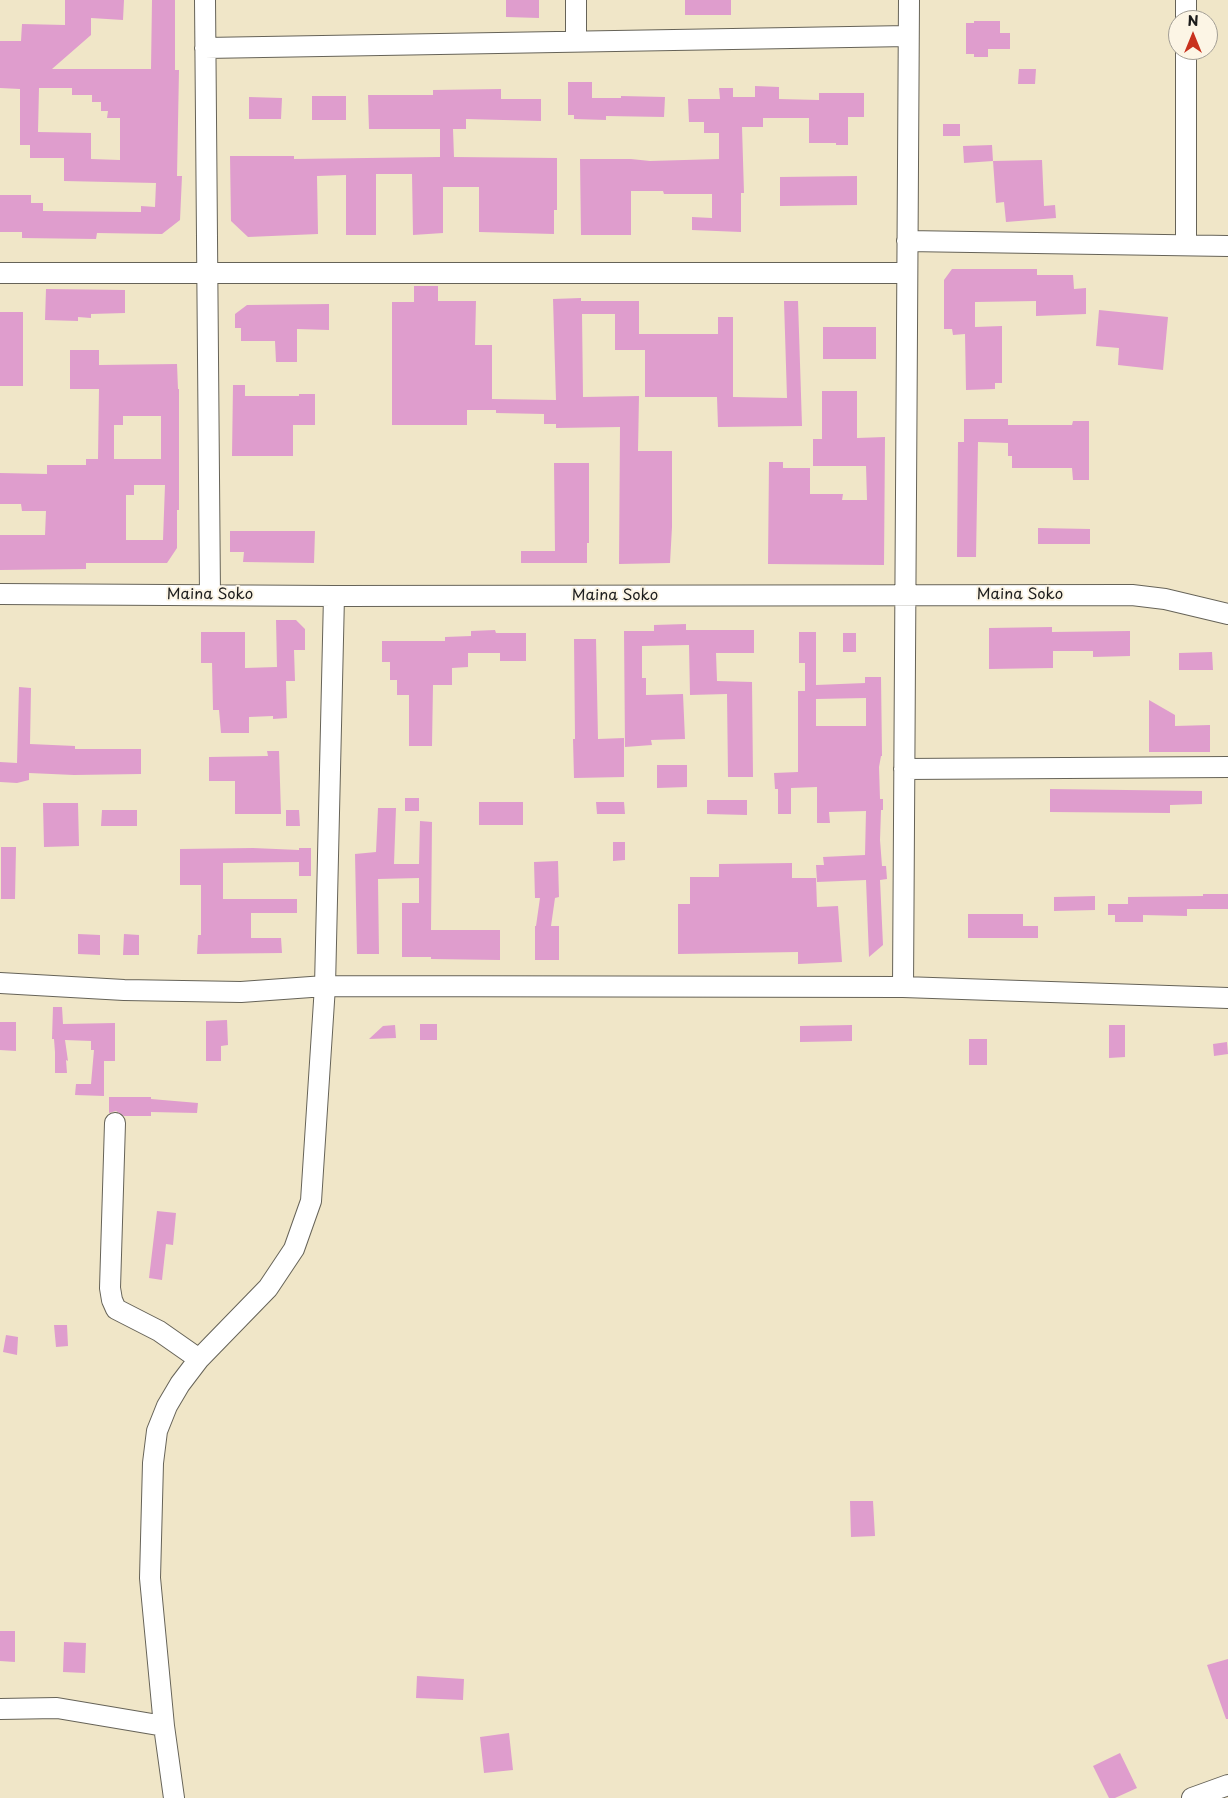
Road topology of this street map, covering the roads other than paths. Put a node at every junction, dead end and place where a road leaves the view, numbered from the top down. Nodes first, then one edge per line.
1 (205, 0) edge
2 (576, 0) edge
3 (909, 0) edge
4 (908, 36) junction
5 (576, 40) junction
6 (206, 48) junction
7 (1186, 60) edge
8 (907, 241) junction
9 (1186, 245) junction
10 (1228, 246) edge
11 (0, 273) edge
12 (907, 273) junction
13 (207, 274) junction
14 (0, 594) edge
15 (210, 595) junction
16 (905, 595) junction
17 (334, 596) junction
18 (1228, 614) edge
19 (1228, 767) edge
20 (904, 769) junction
21 (0, 983) edge
22 (325, 986) junction
23 (902, 987) junction
24 (1228, 998) edge
25 (115, 1123) dead end
26 (199, 1360) junction
27 (0, 1710) edge
28 (164, 1726) junction
29 (1228, 1785) edge
30 (174, 1798) edge
31 (1192, 1798) edge

1 - 6 street
2 - 5 street
3 - 4 street
4 - 5 street
4 - 8 street
5 - 6 street
6 - 13 street
7 - 9 street
8 - 9 street
8 - 12 street
9 - 10 street
11 - 13 street
12 - 13 street
12 - 16 street
13 - 15 street
14 - 15 street, Maina Soko
15 - 17 street, Maina Soko
16 - 17 street, Maina Soko
16 - 18 street, Maina Soko
16 - 20 street
17 - 22 street
19 - 20 street
20 - 23 street
21 - 22 street
22 - 23 street
22 - 26 street
23 - 24 street
25 - 26 street
26 - 28 street
27 - 28 street
28 - 30 street
29 - 31 street

